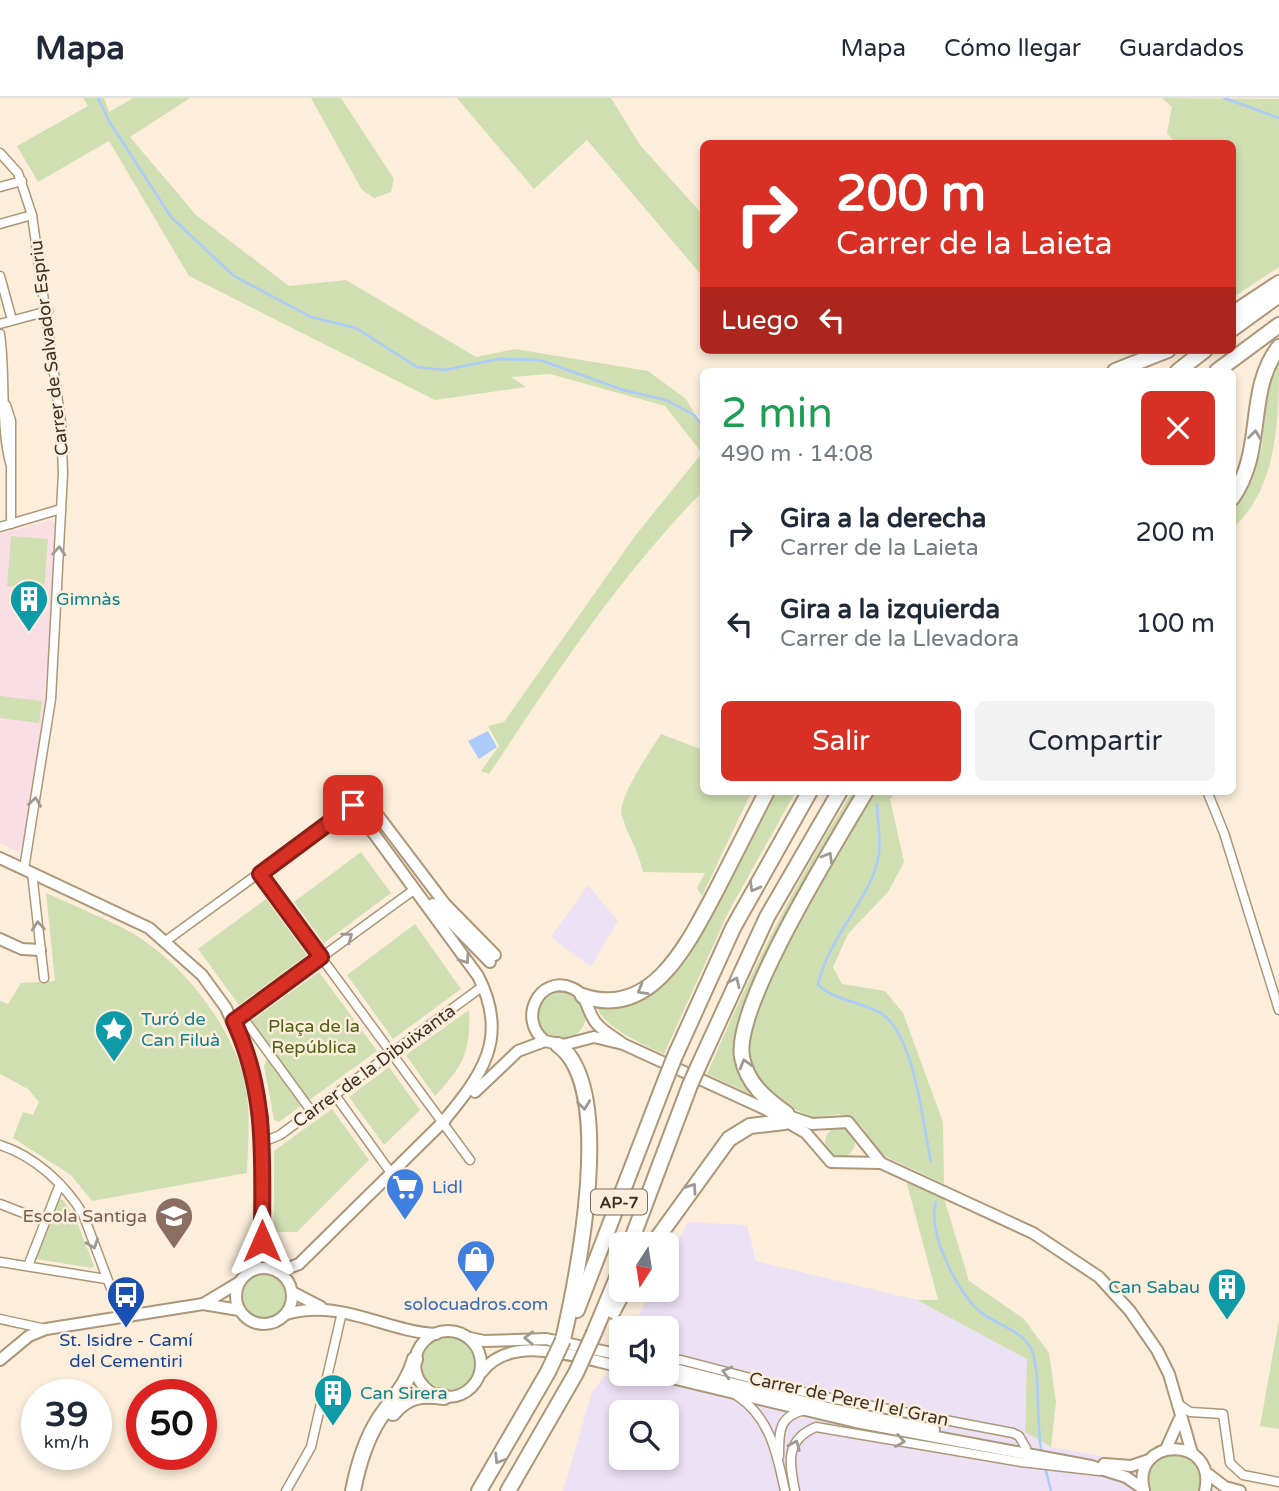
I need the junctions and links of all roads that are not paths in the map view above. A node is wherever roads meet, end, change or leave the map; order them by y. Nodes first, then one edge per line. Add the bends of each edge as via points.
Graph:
1 (0, 153) edge
2 (22, 181) junction
3 (0, 187) edge
4 (32, 215) junction
5 (0, 224) edge
6 (0, 276) edge
7 (1279, 283) edge
8 (1279, 295) edge
9 (48, 311) junction
10 (1236, 311) edge
11 (12, 320) junction
12 (0, 324) edge
13 (1279, 324) edge
14 (1236, 326) edge
15 (0, 334) edge
16 (1279, 340) edge
17 (1273, 349) edge
18 (1158, 354) edge
19 (1200, 354) edge
20 (1123, 368) edge
21 (1182, 368) edge
22 (1221, 368) edge
23 (1236, 490) edge
24 (61, 509) junction
25 (11, 524) junction
26 (0, 527) edge
27 (765, 795) edge
28 (808, 795) edge
29 (837, 795) edge
30 (864, 795) edge
31 (1210, 795) edge
32 (364, 797) joint
33 (356, 809) junction
34 (0, 858) edge
35 (28, 871) junction
36 (260, 874) junction
37 (415, 889) junction
38 (0, 939) edge
39 (167, 940) junction
40 (40, 950) junction
41 (321, 957) junction
42 (44, 978) dead end
43 (483, 986) junction
44 (583, 996) junction
45 (1279, 1010) edge
46 (591, 1014) junction
47 (237, 1018) junction
48 (531, 1020) junction
49 (578, 1040) junction
50 (551, 1043) junction
51 (623, 1044) junction
52 (518, 1051) junction
53 (391, 1053) junction
54 (335, 1095) junction
55 (312, 1112) junction
56 (786, 1118) junction
57 (442, 1123) junction
58 (828, 1124) junction
59 (859, 1133) junction
60 (263, 1142) junction
61 (0, 1145) edge
62 (818, 1148) junction
63 (470, 1160) dead end
64 (846, 1163) junction
65 (881, 1163) junction
66 (391, 1173) junction
67 (60, 1184) junction
68 (0, 1204) edge
69 (44, 1221) junction
70 (635, 1232) edge
71 (662, 1232) edge
72 (262, 1241) junction
73 (0, 1262) edge
74 (299, 1264) junction
75 (28, 1266) junction
76 (253, 1270) junction
77 (275, 1271) junction
78 (106, 1279) junction
79 (238, 1283) junction
80 (291, 1289) junction
81 (609, 1298) edge
82 (618, 1302) edge
83 (204, 1304) junction
84 (324, 1308) junction
85 (239, 1310) junction
86 (342, 1312) junction
87 (286, 1314) junction
88 (121, 1315) junction
89 (0, 1319) edge
90 (396, 1324) junction
91 (46, 1329) junction
92 (596, 1330) junction
93 (566, 1331) junction
94 (436, 1334) junction
95 (467, 1337) junction
96 (609, 1352) edge
97 (416, 1356) junction
98 (0, 1360) edge
99 (609, 1364) edge
100 (679, 1367) edge
101 (480, 1374) junction
102 (679, 1379) edge
103 (730, 1391) junction
104 (444, 1397) junction
105 (1177, 1403) junction
106 (805, 1410) junction
107 (1201, 1413) junction
108 (1181, 1422) junction
109 (1166, 1449) junction
110 (1031, 1451) junction
111 (1192, 1453) junction
112 (1049, 1455) junction
113 (1149, 1460) junction
114 (779, 1466) junction
115 (1108, 1471) junction
116 (1208, 1474) junction
117 (1279, 1482) edge
118 (1143, 1489) edge
119 (286, 1491) edge
120 (353, 1491) edge
121 (360, 1491) edge
122 (479, 1491) edge
123 (508, 1491) edge
124 (785, 1491) edge
125 (795, 1491) edge
126 (1205, 1491) edge
127 (1240, 1491) edge

1 - 2 street, Carrer de Salvador Espriu
2 - 3 street
2 - 4 street, Carrer de Salvador Espriu
4 - 5 street
4 - 9 street, Carrer de Salvador Espriu
6 - 11 street
7 - 10 highway
8 - 14 highway
9 - 11 street
9 - 24 street, Carrer de Salvador Espriu via 61,423
11 - 12 street
13 - 22 highway
15 - 25 street via 4,400 11,421
16 - 17 highway
23 -> 17 highway via 1249,466 1262,382
18 - 20 highway
19 - 21 highway
24 - 25 street
35 -> 24 street, Carrer de Salvador Espriu via 51,699
25 - 26 street
27 -> 44 highway via 689,941 667,972 628,997 601,1001
28 -> 93 highway, AP-7, bridge via 733,928 675,1056
70 -> 29 highway, AP-7, bridge via 698,1066 767,917
56 -> 30 highway via 749,1078 741,1049 744,1027 780,943
31 - 45 street
32 - 33 street
32 - 33 main road via 492,959 429,899 368,818
33 - 36 street
33 - 37 main road
34 - 35 main road
35 - 39 main road via 133,918
40 -> 35 street, Carrer de Salvador Espriu
36 - 39 street
36 - 41 street
41 -> 37 street
37 -> 43 main road
38 - 40 main road via 22,949
39 - 47 main road
40 - 42 street, Carrer de Salvador Espriu
41 - 47 street
41 - 53 street
43 - 53 street, Carrer de la Dibuixanta
43 - 57 main road via 492,1020 487,1060 478,1079
44 - 46 main road
44 - 48 main road via 570,987 551,988 536,999
46 - 49 main road
46 - 51 main road
47 - 55 street
47 - 60 main road via 254,1072
48 - 50 main road via 534,1031
48 - 52 main road
49 - 50 main road
49 - 51 main road via 599,1037
50 - 52 main road
50 -> 93 highway via 571,1056 580,1075 588,1157 583,1244
51 - 56 main road
52 - 57 main road
53 - 54 street, Carrer de la Dibuixanta
53 - 57 street
54 - 55 street, Carrer de la Dibuixanta
54 - 66 street
55 - 60 street, Carrer de la Dibuixanta
56 - 58 main road
56 - 62 main road
71 -> 56 highway via 729,1139 750,1126
57 - 63 street
57 - 66 main road
58 - 59 main road via 848,1122
58 - 62 main road via 819,1134
59 - 64 main road via 858,1154
59 - 65 main road
60 - 72 main road
61 - 67 street via 27,1158
62 - 64 main road via 831,1162
64 - 65 main road
65 - 105 main road via 1033,1233 1099,1278 1157,1350
66 - 74 main road
67 - 69 street
67 -> 78 street via 83,1214
68 - 69 street
69 - 75 street
72 - 76 main road
72 - 77 main road
73 - 75 street
74 - 77 main road
74 - 80 main road
75 - 78 street
76 - 77 main road
76 - 79 main road
77 - 80 main road
78 - 88 street
79 - 83 main road
79 - 85 main road
80 - 84 main road
80 - 87 main road
81 - 92 highway
82 - 92 highway via 610,1318
83 - 85 main road
83 - 88 main road
84 - 86 main road
84 - 87 main road
85 - 87 main road via 250,1321 263,1324
86 - 90 main road
86 - 119 street via 311,1447
88 - 91 main road
89 - 91 street
90 - 94 main road
90 - 97 main road via 412,1340
91 - 98 main road via 29,1336
92 - 123 highway, bridge
93 -> 122 highway, AP-7, bridge via 548,1372
94 - 95 main road via 452,1332
94 - 97 main road
96 -> 95 main road via 547,1339 484,1341
95 - 101 main road via 478,1349
97 - 104 main road via 421,1383
97 - 120 highway via 408,1380 367,1442
99 - 101 main road via 513,1352 495,1357
110 -> 100 main road via 836,1410
101 - 104 main road via 464,1394
102 - 103 main road
103 - 106 main road
103 - 114 street via 755,1409 768,1427
104 - 121 highway via 417,1395 398,1407 374,1447
105 - 107 street
105 - 108 main road
106 - 110 main road via 908,1433
106 - 114 street via 787,1416 782,1423
107 - 108 street
107 - 117 street via 1223,1414 1226,1454 1234,1468 1243,1475
108 - 109 main road
108 - 111 main road
109 - 111 main road
109 - 113 main road
110 - 112 main road
111 - 116 main road
112 - 113 main road via 1124,1467
112 - 115 main road
113 - 118 main road
114 - 124 street
115 - 118 main road
125 -> 115 street via 791,1453 800,1434 816,1427 1021,1462
116 - 126 main road
116 - 127 main road

